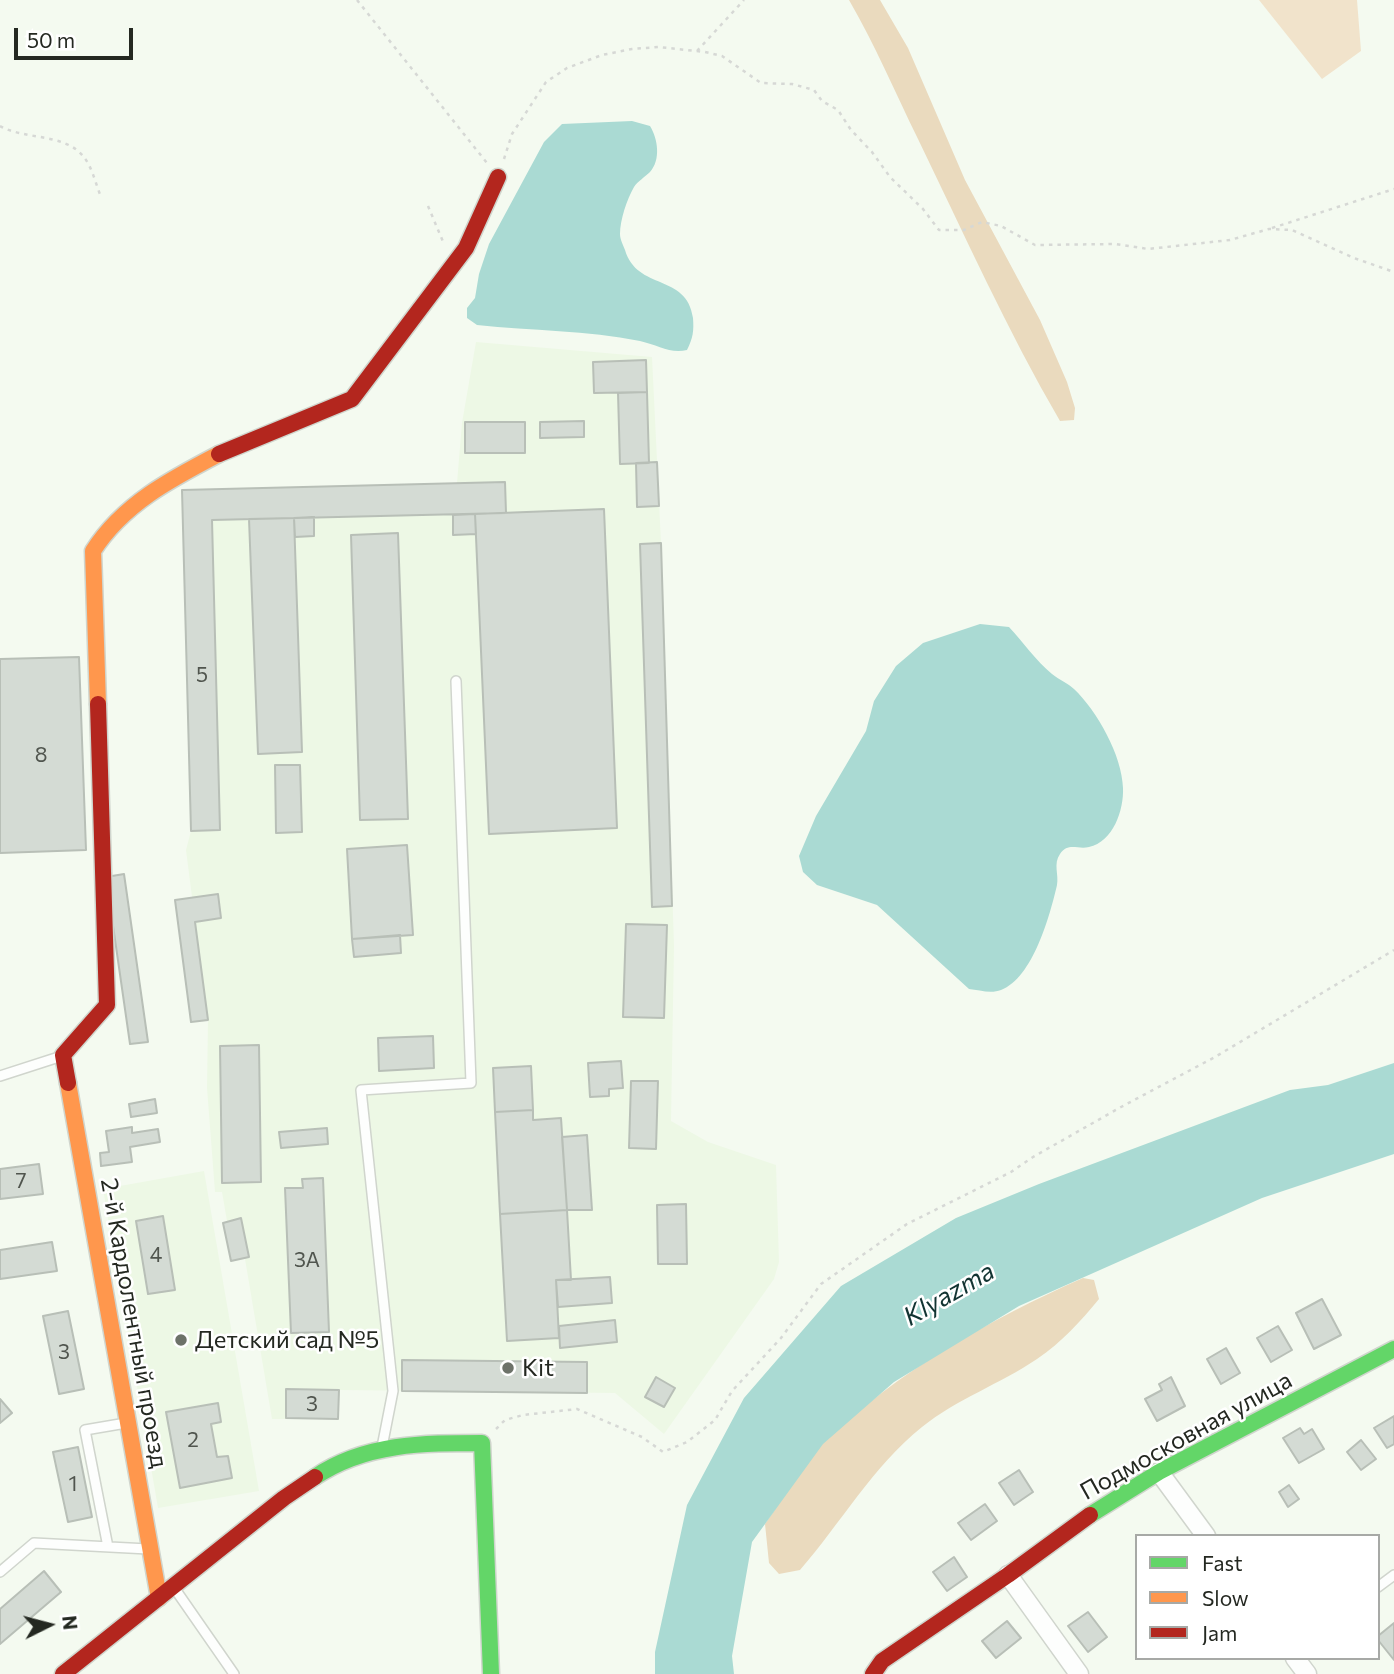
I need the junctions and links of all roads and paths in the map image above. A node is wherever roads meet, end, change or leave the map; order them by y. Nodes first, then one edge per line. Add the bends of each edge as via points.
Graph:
1 (357, 0) edge
2 (744, 0) edge
3 (697, 51) junction
4 (0, 126) edge
5 (498, 177) junction
6 (1394, 189) edge
7 (102, 197) dead end
8 (428, 206) dead end
9 (1269, 229) junction
10 (447, 272) junction
11 (1394, 272) edge
12 (456, 681) dead end
13 (1394, 950) edge
14 (63, 1055) junction
15 (0, 1076) edge
16 (1394, 1349) edge
17 (128, 1423) junction
18 (482, 1443) junction
19 (382, 1448) junction
20 (1159, 1472) junction
21 (1205, 1534) edge
22 (108, 1547) junction
23 (150, 1549) junction
24 (0, 1572) edge
25 (1008, 1575) junction
26 (173, 1586) junction
27 (159, 1598) junction
28 (63, 1674) edge
29 (234, 1674) edge
30 (491, 1674) edge
31 (873, 1674) edge
32 (1079, 1674) edge

1 - 5 path
2 - 3 path
3 - 5 path via 632,49 567,68 546,82 512,134
3 - 9 path via 722,56 761,83 814,90 838,110 939,230 964,230 982,222 1001,226 1035,245 1116,244 1148,249 1230,240
4 - 7 path via 13,134 69,144 84,157
5 - 10 street via 466,248
6 - 9 path
8 - 10 path via 444,241
9 - 11 path via 1292,230
10 - 14 street via 352,398 241,443 172,479 127,510 93,551 107,1005
12 - 19 lane via 471,1083 361,1090 393,1391
13 - 18 path via 1215,1058 1012,1172 907,1224 821,1284 781,1338 732,1391 715,1420 687,1442 663,1452 642,1437 577,1409 505,1420
14 - 15 lane
14 - 17 street, 2-й Кардолентный проезд
16 - 20 street, Подмосковная улица
17 - 22 lane via 86,1430
17 - 23 street, 2-й Кардолентный проезд
18 - 19 street
18 - 30 street
19 - 26 street via 324,1471
20 - 21 street
20 - 25 street, Подмосковная улица via 1083,1519
22 - 23 lane
22 - 24 lane via 34,1543
23 - 27 street, 2-й Кардолентный проезд
25 - 31 street, Подмосковная улица via 882,1661
25 - 32 street
26 - 27 street
26 - 29 lane
27 - 28 street

